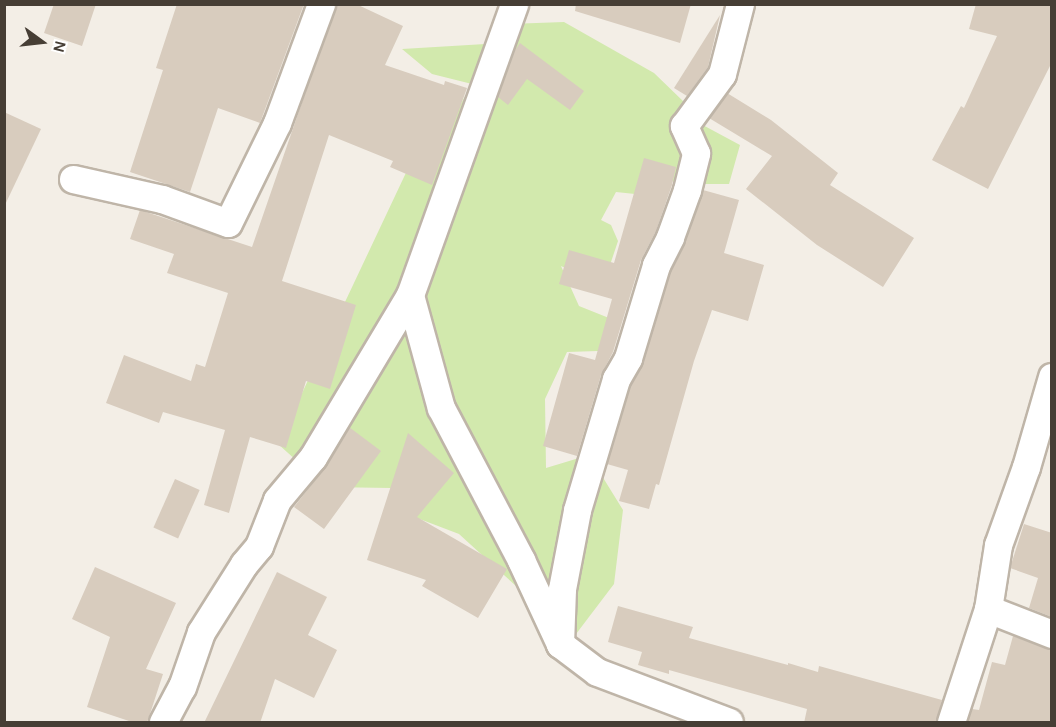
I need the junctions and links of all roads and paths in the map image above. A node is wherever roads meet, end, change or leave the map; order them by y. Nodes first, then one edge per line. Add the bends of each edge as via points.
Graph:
1 (321, 4) edge
2 (514, 4) edge
3 (740, 4) edge
4 (73, 179) dead end
5 (410, 295) junction
6 (1052, 377) edge
7 (988, 609) junction
8 (1052, 634) edge
9 (560, 644) junction
10 (163, 723) edge
11 (729, 723) edge
12 (951, 723) edge

1 - 4 street via 277,123 228,222 162,199
2 - 5 street
3 - 9 street via 722,74 684,126 696,153 687,190 656,265 628,358 616,379 578,510 562,589
5 - 9 street via 441,408
5 - 10 street via 312,458 277,500 259,546 201,632 182,687
6 - 7 street via 998,545
7 - 8 street
7 - 12 street
9 - 11 street via 597,672

